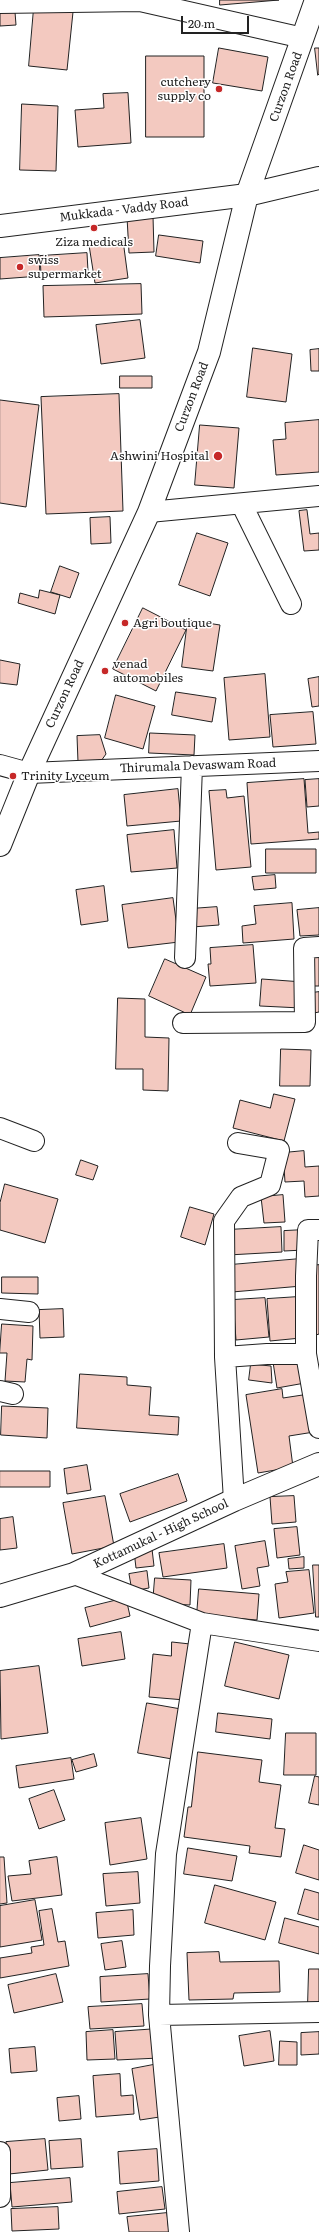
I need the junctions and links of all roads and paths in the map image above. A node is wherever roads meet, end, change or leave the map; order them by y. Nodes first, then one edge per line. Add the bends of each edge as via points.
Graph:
1 (316, 0) edge
2 (0, 3) edge
3 (303, 38) junction
4 (319, 178) edge
5 (247, 195) junction
6 (0, 226) edge
7 (319, 496) edge
8 (242, 505) junction
9 (149, 512) junction
10 (291, 604) dead end
11 (319, 761) edge
12 (0, 765) edge
13 (192, 766) junction
14 (29, 773) junction
15 (0, 845) edge
16 (319, 947) edge
17 (185, 958) dead end
18 (183, 1023) dead end
19 (0, 1128) edge
20 (34, 1141) dead end
21 (238, 1143) dead end
22 (319, 1230) edge
23 (0, 1309) edge
24 (29, 1312) dead end
25 (306, 1354) junction
26 (225, 1357) junction
27 (319, 1428) edge
28 (319, 1464) edge
29 (234, 1500) junction
30 (74, 1574) junction
31 (0, 1596) edge
32 (202, 1623) junction
33 (319, 1640) edge
34 (319, 2012) edge
35 (160, 2015) junction
36 (0, 2152) edge
37 (0, 2197) edge
38 (179, 2232) edge

1 - 3 main road, Curzon Road
2 - 3 street via 140,1
3 - 5 main road, Curzon Road
4 - 5 main road, Mukkada - Vaddy Road
5 - 6 main road, Mukkada - Vaddy Road
5 - 9 main road, Curzon Road via 209,352
7 - 8 street
8 - 9 street
8 - 10 street
9 - 14 main road, Curzon Road
11 - 13 street, Thirumala Devaswam Road
12 - 14 street, Thirumala Devaswam Road
13 - 14 street, Thirumala Devaswam Road
13 - 17 street
14 - 15 main road, Curzon Road
16 - 18 street via 304,948 305,1022
19 - 20 street
21 - 26 street via 279,1150 270,1185 241,1197 224,1221
22 - 25 street via 308,1230
23 - 24 street
25 - 26 street
25 - 27 street
26 - 29 street
28 - 29 main road, Kottamukal - High School
29 - 30 main road, Kottamukal - High School
30 - 31 main road, Kottamukal - High School
30 - 32 street
32 - 33 street
32 - 35 street via 166,1854
34 - 35 street
35 - 38 street
36 - 37 street

